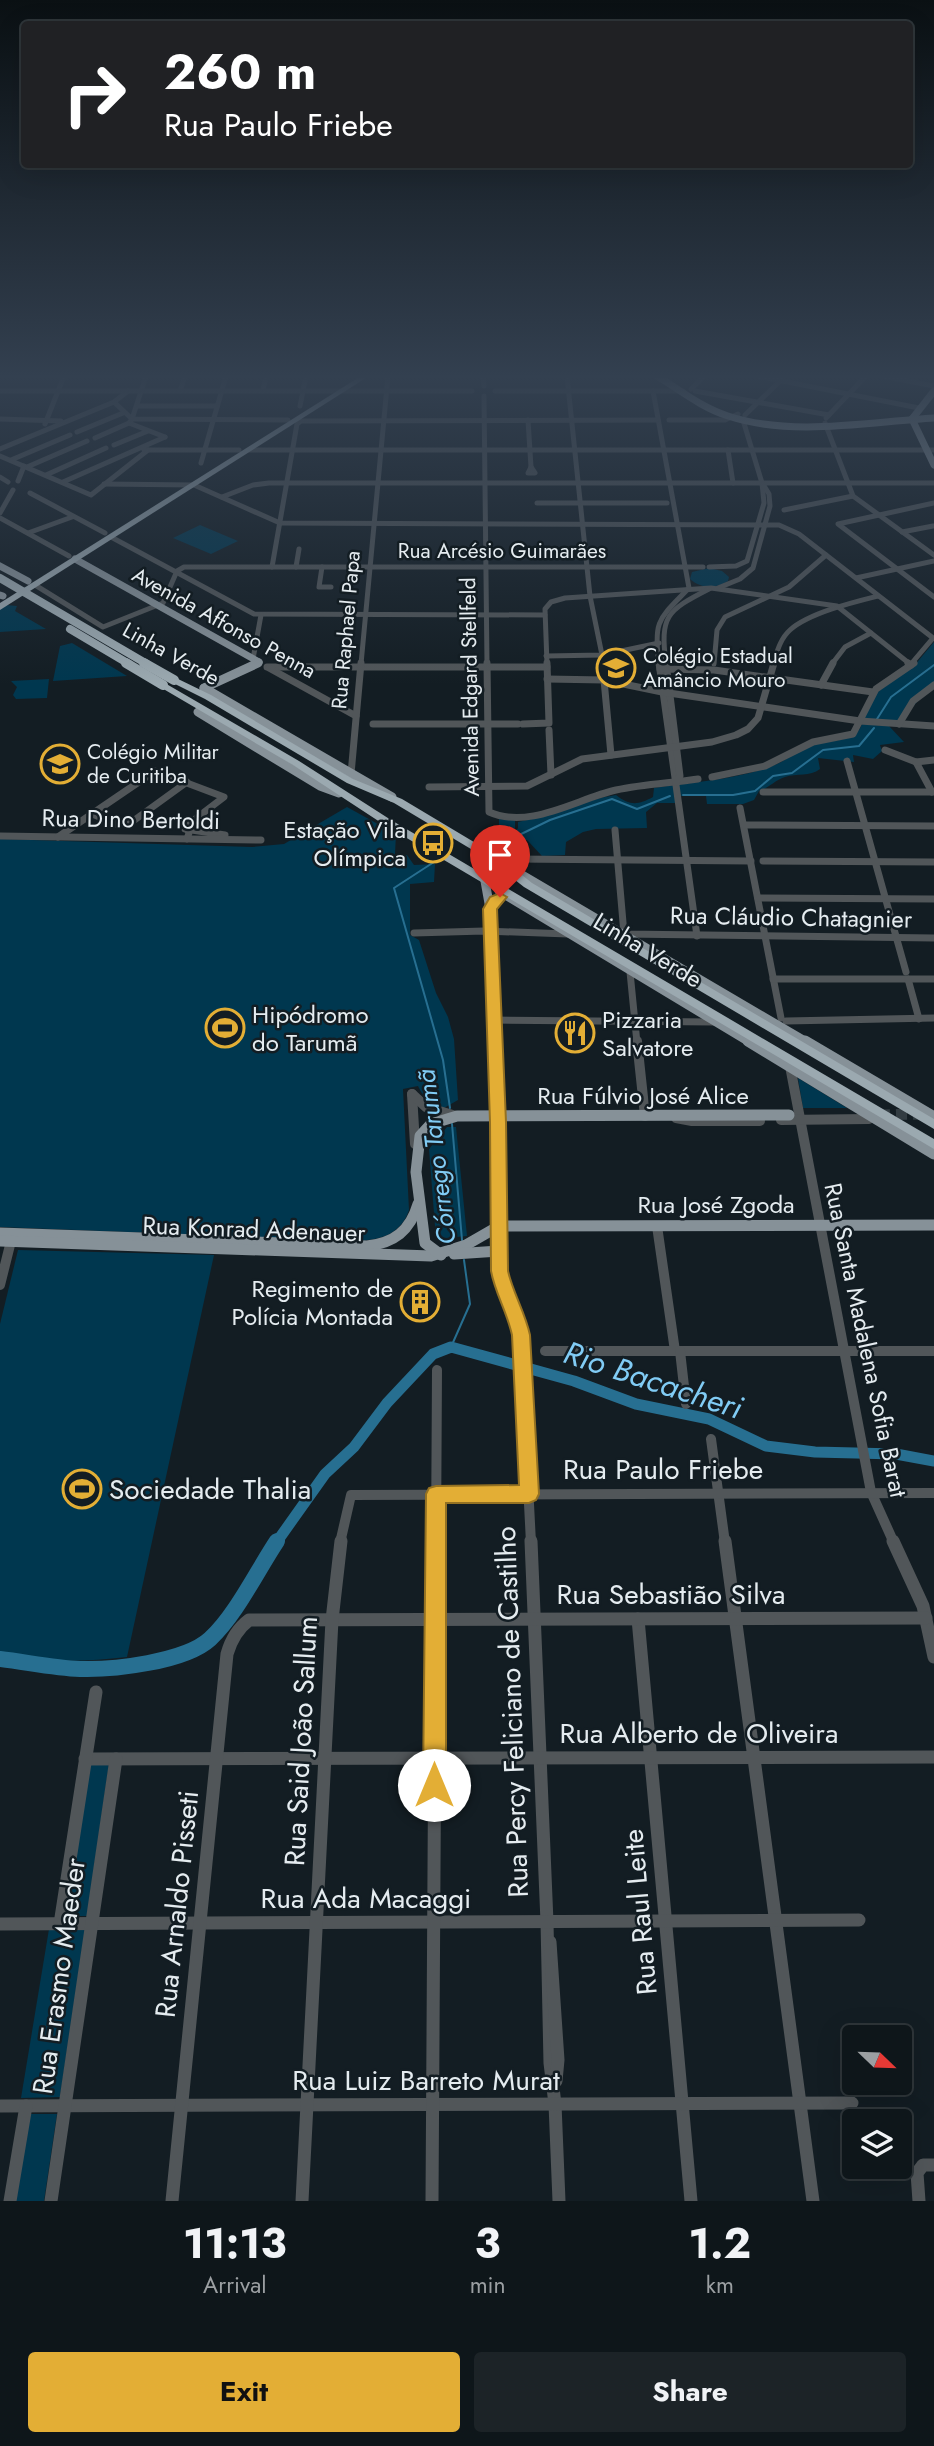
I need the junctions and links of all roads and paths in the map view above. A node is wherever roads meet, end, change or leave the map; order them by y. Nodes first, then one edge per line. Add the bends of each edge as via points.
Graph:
1 (3, 479) edge
2 (55, 479) edge
3 (70, 479) edge
4 (111, 479) edge
5 (193, 479) edge
6 (204, 479) edge
7 (288, 479) edge
8 (378, 479) edge
9 (485, 479) edge
10 (578, 479) edge
11 (669, 479) edge
12 (732, 479) edge
13 (761, 479) edge
14 (846, 479) edge
15 (8, 482) dead end
16 (63, 482) junction
17 (287, 483) junction
18 (378, 483) junction
19 (485, 483) junction
20 (578, 483) junction
21 (670, 483) junction
22 (733, 483) junction
23 (762, 483) junction
24 (848, 483) junction
25 (934, 483) edge
26 (104, 484) junction
27 (184, 484) junction
28 (194, 485) junction
29 (13, 490) dead end
30 (30, 493) dead end
31 (853, 496) junction
32 (222, 497) junction
33 (537, 503) dead end
34 (580, 503) junction
35 (667, 503) dead end
36 (934, 503) edge
37 (784, 510) dead end
38 (878, 514) junction
39 (0, 516) edge
40 (72, 517) junction
41 (280, 523) junction
42 (374, 523) junction
43 (485, 524) junction
44 (583, 524) junction
45 (678, 524) junction
46 (762, 524) junction
47 (933, 526) edge
48 (902, 532) junction
49 (28, 533) junction
50 (108, 535) junction
51 (299, 549) dead end
52 (827, 555) junction
53 (934, 555) edge
54 (72, 558) junction
55 (934, 561) edge
56 (0, 566) edge
57 (272, 567) junction
58 (296, 567) junction
59 (321, 567) junction
60 (370, 567) junction
61 (486, 567) junction
62 (587, 567) junction
63 (706, 567) junction
64 (897, 569) junction
65 (177, 571) junction
66 (0, 578) edge
67 (688, 578) junction
68 (856, 578) junction
69 (31, 583) junction
70 (331, 587) dead end
71 (727, 587) junction
72 (934, 587) edge
73 (711, 588) junction
74 (924, 589) junction
75 (1, 594) edge
76 (590, 596) junction
77 (769, 596) junction
78 (878, 596) junction
79 (934, 597) edge
80 (157, 605) junction
81 (837, 606) junction
82 (0, 607) edge
83 (261, 615) junction
84 (365, 615) junction
85 (486, 615) junction
86 (545, 615) junction
87 (871, 633) junction
88 (933, 638) edge
89 (659, 643) junction
90 (602, 655) junction
91 (546, 656) junction
92 (260, 663) junction
93 (714, 665) dead end
94 (911, 665) junction
95 (360, 667) junction
96 (487, 667) junction
97 (547, 667) junction
98 (662, 669) junction
99 (770, 678) junction
100 (547, 679) junction
101 (604, 680) junction
102 (177, 682) junction
103 (821, 685) junction
104 (934, 685) edge
105 (204, 688) junction
106 (665, 692) junction
107 (873, 692) junction
108 (185, 698) junction
109 (762, 706) junction
110 (198, 712) joint
111 (356, 716) junction
112 (860, 721) junction
113 (373, 724) dead end
114 (488, 724) junction
115 (900, 724) junction
116 (934, 726) edge
117 (549, 727) junction
118 (672, 747) junction
119 (885, 750) dead end
120 (611, 755) junction
121 (934, 760) edge
122 (847, 761) dead end
123 (351, 762) junction
124 (916, 762) junction
125 (337, 766) junction
126 (351, 774) junction
127 (551, 775) junction
128 (712, 777) dead end
129 (698, 779) dead end
130 (187, 782) junction
131 (676, 782) junction
132 (429, 787) dead end
133 (489, 787) junction
134 (763, 792) dead end
135 (856, 792) junction
136 (933, 792) edge
137 (339, 793) junction
138 (398, 801) junction
139 (740, 808) dead end
140 (90, 813) junction
141 (744, 825) junction
142 (865, 826) junction
143 (934, 826) edge
144 (185, 829) junction
145 (615, 830) dead end
146 (0, 836) edge
147 (58, 837) junction
148 (187, 839) junction
149 (229, 839) junction
150 (261, 840) dead end
151 (495, 859) junction
152 (514, 859) dead end
153 (617, 860) junction
154 (687, 861) junction
155 (751, 861) junction
156 (763, 861) dead end
157 (875, 862) junction
158 (934, 862) edge
159 (473, 872) junction
160 (485, 881) junction
161 (758, 898) junction
162 (886, 899) junction
163 (934, 899) edge
164 (515, 902) junction
165 (490, 909) junction
166 (620, 929) junction
167 (414, 933) dead end
168 (490, 933) junction
169 (568, 934) junction
170 (648, 935) junction
171 (697, 936) junction
172 (765, 936) junction
173 (897, 938) junction
174 (934, 938) edge
175 (638, 942) junction
176 (630, 972) junction
177 (907, 976) junction
178 (773, 979) junction
179 (934, 979) edge
180 (919, 1018) junction
181 (934, 1018) edge
182 (492, 1020) junction
183 (635, 1021) junction
184 (714, 1022) junction
185 (784, 1022) junction
186 (738, 1028) junction
187 (764, 1052) junction
188 (790, 1066) junction
189 (856, 1070) junction
190 (879, 1092) junction
191 (450, 1116) junction
192 (498, 1116) junction
193 (645, 1116) junction
194 (796, 1116) junction
195 (934, 1117) edge
196 (869, 1119) tunnel mouth
197 (934, 1125) edge
198 (934, 1145) edge
199 (416, 1150) junction
200 (934, 1154) edge
201 (419, 1197) junction
202 (820, 1225) junction
203 (934, 1225) edge
204 (499, 1226) junction
205 (657, 1226) junction
206 (0, 1233) edge
207 (6, 1241) edge
208 (468, 1249) junction
209 (499, 1251) junction
210 (449, 1253) junction
211 (0, 1285) edge
212 (545, 1351) dead end
213 (677, 1351) junction
214 (844, 1351) junction
215 (934, 1351) edge
216 (437, 1370) dead end
217 (686, 1404) dead end
218 (711, 1439) dead end
219 (871, 1492) junction
220 (718, 1493) junction
221 (934, 1493) edge
222 (436, 1494) junction
223 (529, 1494) junction
224 (351, 1495) joint
225 (735, 1618) junction
226 (926, 1618) junction
227 (332, 1619) junction
228 (435, 1619) junction
229 (534, 1619) junction
230 (639, 1619) junction
231 (249, 1620) joint
232 (934, 1657) edge
233 (96, 1692) dead end
234 (934, 1757) edge
235 (216, 1758) junction
236 (325, 1758) junction
237 (435, 1758) junction
238 (540, 1758) junction
239 (651, 1758) junction
240 (753, 1758) junction
241 (85, 1759) junction
242 (116, 1759) junction
243 (859, 1920) dead end
244 (666, 1921) junction
245 (775, 1921) junction
246 (433, 1922) junction
247 (547, 1922) junction
248 (200, 1923) junction
249 (316, 1923) junction
250 (0, 1924) edge
251 (60, 1924) junction
252 (92, 1924) junction
253 (800, 2103) junction
254 (852, 2103) dead end
255 (432, 2104) junction
256 (555, 2104) junction
257 (682, 2104) junction
258 (181, 2105) junction
259 (307, 2105) junction
260 (0, 2106) edge
261 (26, 2106) junction
262 (65, 2106) junction
263 (934, 2165) edge
264 (10, 2201) edge
265 (51, 2201) edge
266 (172, 2201) edge
267 (302, 2201) edge
268 (432, 2201) edge
269 (559, 2201) edge
270 (691, 2201) edge
271 (813, 2201) edge
272 (919, 2201) edge

1 - 15 street
2 - 16 street
3 - 16 street
4 - 26 street
5 - 27 highway
6 - 28 highway
7 - 17 street
8 - 18 street, Rua Raphael Papa
9 - 19 street, Avenida Edgard Stellfeld
10 - 20 street
11 - 21 street
12 - 22 street
13 - 23 street
14 - 24 street
16 - 26 street via 90,495
17 - 18 street
17 - 32 street via 253,485
17 - 41 street
18 - 19 street
18 - 42 street, Rua Raphael Papa
19 - 20 street
19 - 43 street, Avenida Edgard Stellfeld
20 - 21 street
20 - 34 street
21 - 22 street
21 - 45 street
22 - 23 street
23 - 24 street
23 - 46 street via 770,500
24 - 25 street
24 - 31 street
26 - 27 street
27 - 28 street
27 - 50 highway
28 - 32 street
28 - 50 highway
29 - 39 street
30 - 40 street
31 - 37 street
31 - 38 street
32 - 41 street
33 - 34 street
34 - 35 street
34 - 44 street
36 - 38 street
38 - 48 street
38 - 64 street via 838,524
39 - 49 street, Avenida Affonso Penna
40 - 49 street
40 - 50 street
41 - 42 street
41 - 57 street
42 - 43 street
42 - 60 street, Rua Raphael Papa
43 - 44 street
43 - 61 street, Avenida Edgard Stellfeld
44 - 45 street
44 - 62 street
45 - 46 street
45 - 67 street
46 - 52 street via 796,531
46 - 63 street via 745,563
46 - 71 street via 751,571
47 - 48 street
48 - 53 street
49 - 54 street, Avenida Affonso Penna
50 - 54 highway
50 - 65 street
51 - 58 street
52 - 68 street
52 - 77 street via 793,584
54 - 69 highway
54 - 80 main road, Avenida Affonso Penna
55 - 64 street
56 - 69 main road, Linha Verde
57 - 58 street, Rua Arcésio Guimarães
57 - 65 street, Rua Arcésio Guimarães via 187,567
58 - 59 street, Rua Arcésio Guimarães
59 - 60 street, Rua Arcésio Guimarães
59 - 70 street via 320,587
60 - 61 street, Rua Arcésio Guimarães
60 - 84 street, Rua Raphael Papa
61 - 62 street, Rua Arcésio Guimarães
61 - 85 street, Avenida Edgard Stellfeld
62 - 67 street, Rua Arcésio Guimarães
62 - 76 street
63 - 67 street
63 - 71 street via 727,572 731,579
64 - 68 street
64 - 74 street
65 - 80 street via 163,603
65 - 83 street
66 - 102 highway, Linha Verde, bridge
67 - 73 street
67 - 76 street
67 - 89 street via 660,618 656,628
68 - 78 street
69 - 75 highway
69 - 80 street, Linha Verde via 103,627
69 - 82 highway
71 - 73 street
71 - 77 street
72 - 74 street
73 - 89 street via 671,614
74 - 79 street
75 - 108 highway, Linha Verde, bridge
76 - 86 street via 551,601
76 - 90 street
77 - 81 street
77 - 93 street via 733,612 719,624
78 - 81 street
78 - 88 street
80 - 92 main road, Avenida Affonso Penna
81 - 87 street
81 - 99 street via 787,633
83 - 84 street
83 - 92 street
84 - 85 street
84 - 95 street, Rua Raphael Papa
85 - 86 street
85 - 96 street, Avenida Edgard Stellfeld
86 - 91 street
87 - 94 street
87 - 103 street via 840,649
88 - 94 street
89 - 90 street
89 - 98 street
90 - 91 street
91 - 97 street
92 - 95 street
92 - 105 main road
92 - 111 street, Avenida Affonso Penna
94 - 107 street
95 - 96 street
95 - 111 street, Rua Raphael Papa
96 - 97 street
96 - 114 street, Avenida Edgard Stellfeld
97 - 100 street
98 - 99 street via 710,669
98 - 106 street
99 - 103 street
99 - 109 street
100 - 101 street
100 - 117 street
101 - 106 street
101 - 120 street
102 - 105 highway
102 - 138 highway, Linha Verde via 350,780
103 - 107 street
104 - 115 street via 913,701
105 - 125 main road, Linha Verde
106 - 109 street
106 - 118 street
107 - 112 street
108 - 110 highway
108 - 137 highway, Linha Verde
109 - 112 street
109 - 118 street via 752,725 736,735
110 - 137 main road, Linha Verde
111 - 123 street, Rua Raphael Papa
112 - 115 street
112 - 128 street via 849,736 813,742 765,766
113 - 114 street
114 - 117 street
114 - 133 street, Avenida Edgard Stellfeld
115 - 116 street
117 - 127 street
118 - 120 street
118 - 131 street via 680,776
119 - 124 street
120 - 127 street via 577,760
121 - 124 street
122 - 135 street
123 - 125 street
123 - 126 street, Rua Raphael Papa
124 - 136 street
125 - 126 main road, Linha Verde
126 - 138 main road, Linha Verde
127 - 133 street via 527,786
129 - 131 street
130 - 140 street via 151,771
130 - 140 street via 129,824 116,824
130 - 144 street via 224,797
131 - 133 street, Avenida Edgard Stellfeld via 610,792 535,815 499,816 489,810
131 - 154 street
132 - 133 street
134 - 135 street
135 - 136 street
135 - 142 street
137 - 159 highway, Linha Verde
138 - 151 highway, Linha Verde
139 - 141 street
140 - 147 street
141 - 142 street
141 - 155 street
142 - 143 street
142 - 157 street
144 - 148 street
144 - 149 street
145 - 153 street
146 - 147 street, Rua Dino Bertoldi
147 - 148 street, Rua Dino Bertoldi
148 - 149 street, Rua Dino Bertoldi
149 - 150 street, Rua Dino Bertoldi
151 - 166 main road
151 - 190 highway, Linha Verde via 528,886
152 - 153 street
153 - 154 street
153 - 166 street
154 - 155 street
154 - 171 street
155 - 161 street
156 - 157 street
157 - 158 street
157 - 162 street
159 - 160 main road
159 - 186 highway, Linha Verde
160 - 164 main road
160 - 165 main road
161 - 162 street
161 - 172 street
162 - 163 street
162 - 173 street
164 - 165 main road via 500,897
164 - 169 main road
165 - 168 main road
166 - 170 street, Rua Cláudio Chatagnier
166 - 175 main road
167 - 168 street
168 - 169 street
168 - 182 main road
169 - 176 main road
170 - 171 street, Rua Cláudio Chatagnier
170 - 175 street, Rua Cláudio Chatagnier
171 - 172 street, Rua Cláudio Chatagnier
172 - 173 street, Rua Cláudio Chatagnier
172 - 178 street
173 - 174 street, Rua Cláudio Chatagnier
173 - 177 street
175 - 185 main road via 768,1018
176 - 183 street
176 - 184 main road
177 - 178 street
177 - 179 street
177 - 180 street
178 - 185 street
180 - 181 street
180 - 185 street
182 - 183 street
182 - 192 main road
183 - 184 street
183 - 193 street
184 - 187 main road
185 - 189 main road
186 - 187 highway
186 - 198 highway, Linha Verde
187 - 188 main road
188 - 194 street, Rua Santa Madalena Sofia Barat
188 - 200 main road
189 - 190 highway
189 - 195 main road
190 - 197 highway, Linha Verde
191 - 192 main road, Rua Fúlvio José Alice
191 - 199 main road via 425,1129
191 - 199 street via 426,1107 412,1094
192 - 193 main road, Rua Fúlvio José Alice
192 - 204 main road
193 - 194 main road, Rua Fúlvio José Alice
194 - 196 street
194 - 202 street, Rua Santa Madalena Sofia Barat
199 - 201 main road
201 - 206 main road, Rua Konrad Adenauer via 408,1229 388,1242 367,1246
201 - 210 main road via 425,1243 431,1251
202 - 203 main road, Rua José Zgoda
202 - 205 main road, Rua José Zgoda
202 - 214 street, Rua Santa Madalena Sofia Barat
204 - 205 main road, Rua José Zgoda
204 - 208 main road
204 - 209 main road
205 - 213 street
207 - 210 main road, Rua Konrad Adenauer
207 - 211 street
208 - 209 main road, Rua Konrad Adenauer
208 - 210 main road, Rua Konrad Adenauer
209 - 223 street, Rua Percy Feliciano de Castilho via 500,1278 518,1320 523,1355
212 - 213 street
213 - 214 street
213 - 217 street
214 - 215 street
214 - 219 street, Rua Santa Madalena Sofia Barat
216 - 222 street
218 - 220 street
219 - 220 street, Rua Paulo Friebe
219 - 221 street, Rua Paulo Friebe
219 - 226 street, Rua Santa Madalena Sofia Barat
220 - 223 street, Rua Paulo Friebe
220 - 225 street
222 - 223 street, Rua Paulo Friebe
222 - 224 street, Rua Paulo Friebe
222 - 228 street
223 - 229 street, Rua Percy Feliciano de Castilho
224 - 227 street, Rua Said João Sallum via 339,1548
225 - 226 street, Rua Sebastião Silva
225 - 230 street, Rua Sebastião Silva
225 - 240 street
226 - 232 street, Rua Santa Madalena Sofia Barat
227 - 228 street, Rua Sebastião Silva
227 - 231 street, Rua Sebastião Silva
227 - 236 street, Rua Said João Sallum
228 - 229 street, Rua Sebastião Silva
228 - 237 street
229 - 230 street, Rua Sebastião Silva
229 - 238 street, Rua Percy Feliciano de Castilho
230 - 239 street, Rua Raul Leite
231 - 235 street, Rua Arnaldo Pisseti via 228,1648
233 - 241 street
234 - 240 street, Rua Alberto de Oliveira
235 - 236 street, Rua Alberto de Oliveira
235 - 242 street, Rua Alberto de Oliveira
235 - 248 street, Rua Arnaldo Pisseti
236 - 237 street, Rua Alberto de Oliveira
236 - 249 street, Rua Said João Sallum
237 - 238 street, Rua Alberto de Oliveira
237 - 246 street
238 - 239 street, Rua Alberto de Oliveira
238 - 247 street, Rua Percy Feliciano de Castilho
239 - 240 street, Rua Alberto de Oliveira
239 - 244 street, Rua Raul Leite
240 - 245 street
241 - 242 street, Rua Alberto de Oliveira
241 - 251 street
242 - 252 street, Rua Erasmo Maeder
243 - 245 street, Rua Ada Macaggi
244 - 245 street, Rua Ada Macaggi
244 - 247 street, Rua Ada Macaggi
244 - 257 street, Rua Raul Leite
245 - 253 street
246 - 247 street, Rua Ada Macaggi
246 - 249 street, Rua Ada Macaggi
246 - 255 street
247 - 256 street, Rua Percy Feliciano de Castilho
248 - 249 street, Rua Ada Macaggi
248 - 252 street, Rua Ada Macaggi
248 - 258 street, Rua Arnaldo Pisseti
249 - 259 street, Rua Said João Sallum
250 - 251 street, Rua Ada Macaggi
251 - 252 street, Rua Ada Macaggi
252 - 262 street, Rua Erasmo Maeder
253 - 254 street, Rua Luiz Barreto Murat
253 - 257 street, Rua Luiz Barreto Murat
253 - 271 street
255 - 256 street, Rua Luiz Barreto Murat
255 - 259 street, Rua Luiz Barreto Murat
255 - 268 street
256 - 257 street, Rua Luiz Barreto Murat
256 - 269 street, Rua Percy Feliciano de Castilho
257 - 270 street, Rua Raul Leite
258 - 259 street, Rua Luiz Barreto Murat
258 - 262 street, Rua Luiz Barreto Murat
258 - 266 street, Rua Arnaldo Pisseti
259 - 267 street, Rua Said João Sallum
260 - 261 street, Rua Luiz Barreto Murat
261 - 262 street, Rua Luiz Barreto Murat
261 - 264 street
262 - 265 street, Rua Erasmo Maeder
263 - 272 street via 923,2165 916,2173

